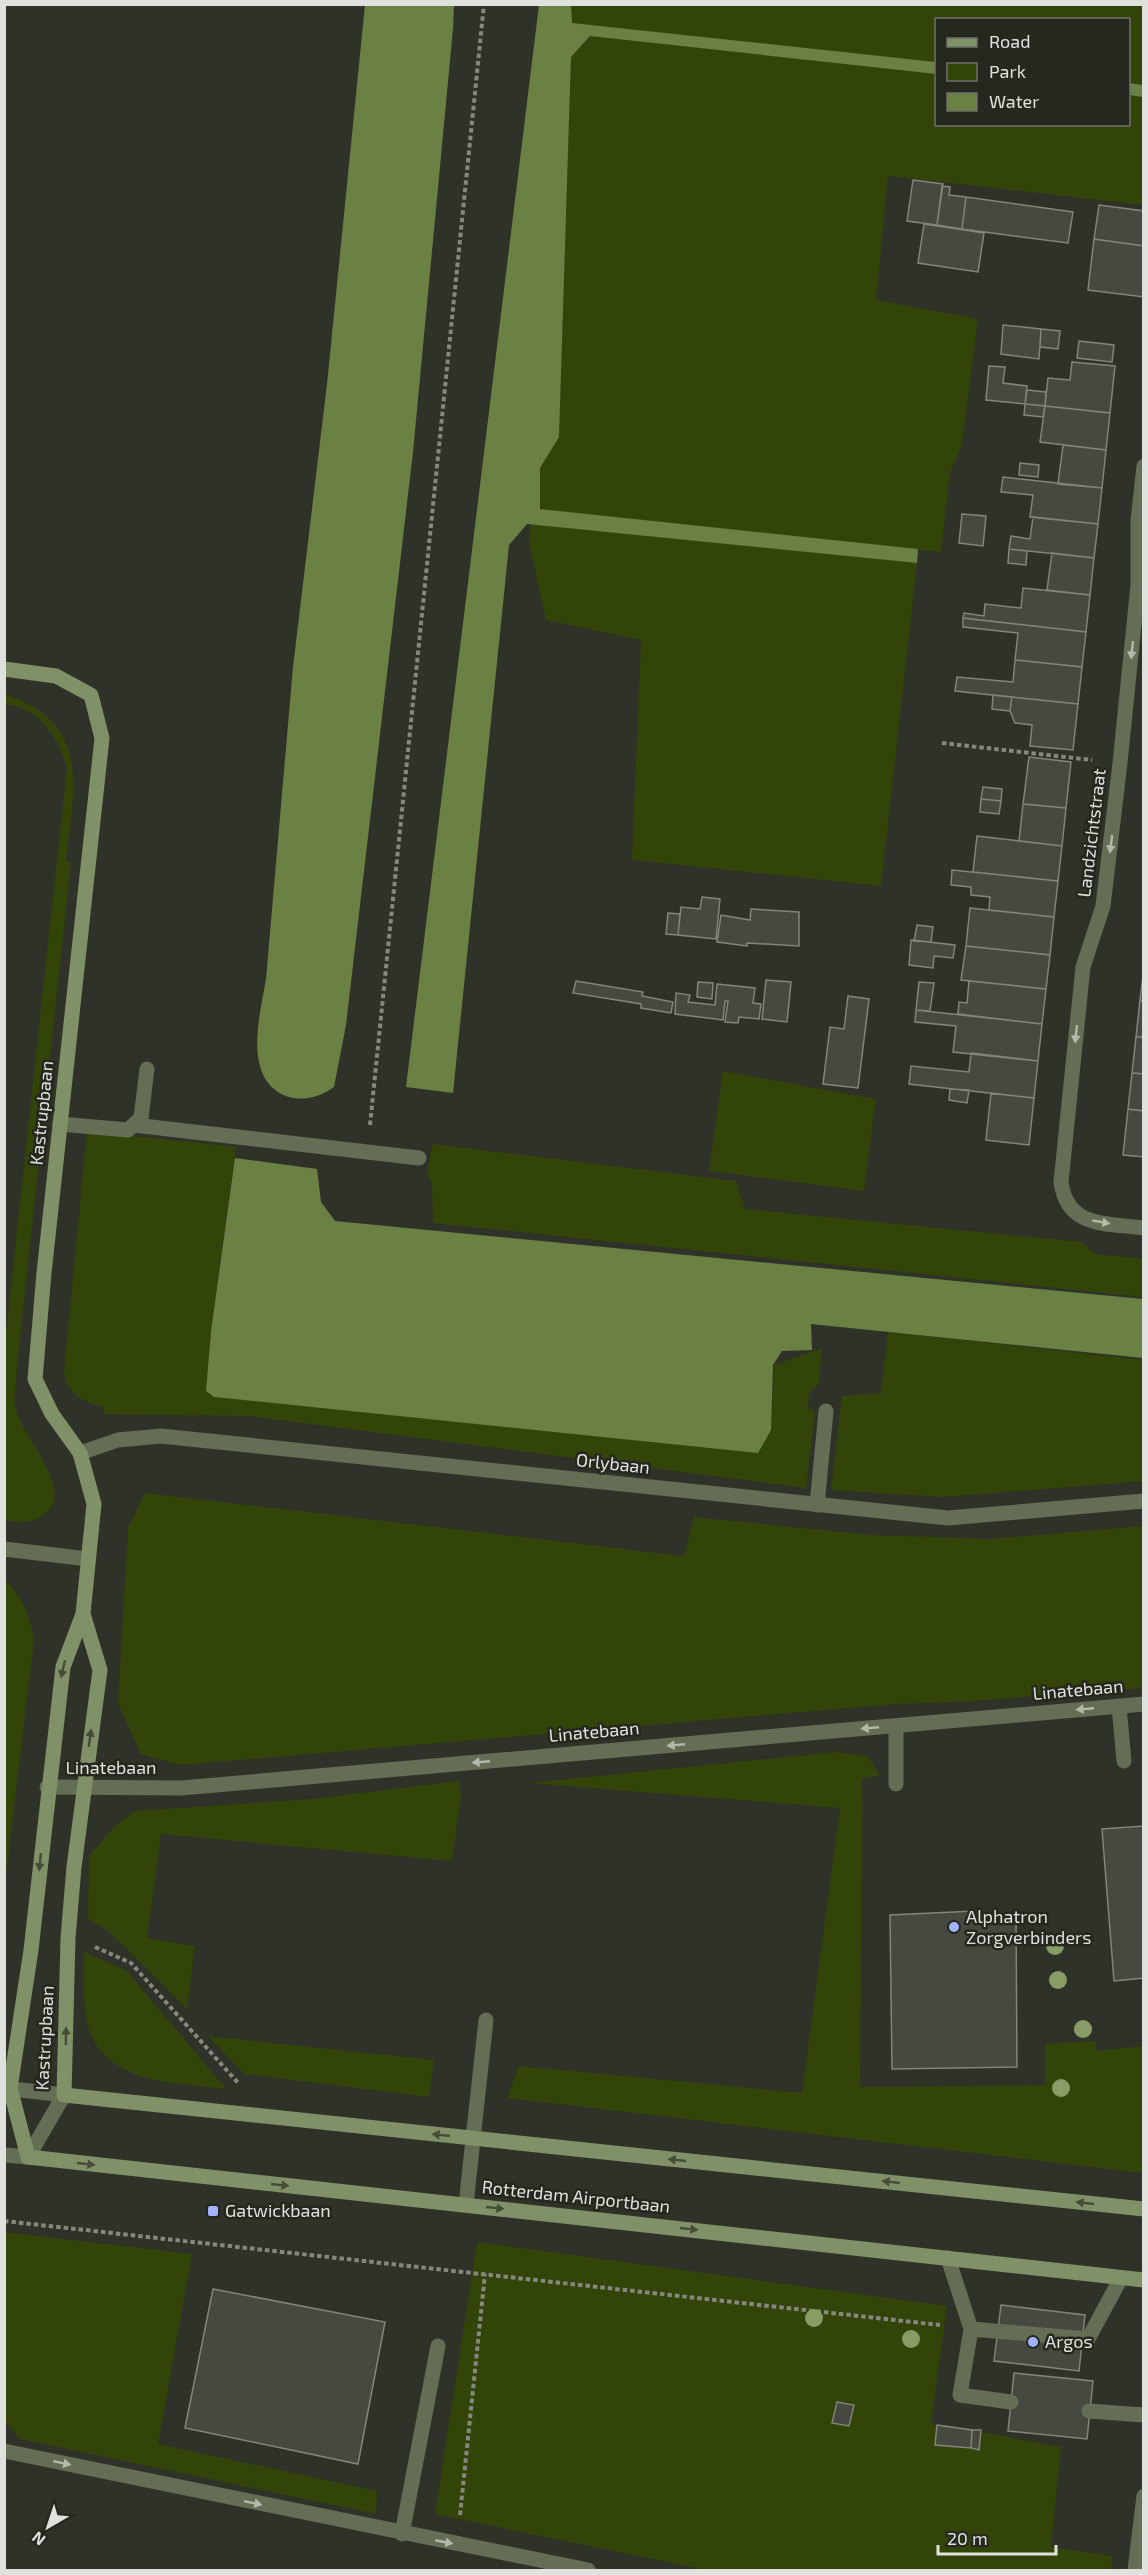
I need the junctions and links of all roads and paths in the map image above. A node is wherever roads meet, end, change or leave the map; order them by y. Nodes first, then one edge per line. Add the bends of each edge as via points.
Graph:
1 (484, 4) edge
2 (1143, 466) edge
3 (4, 669) edge
4 (942, 743) dead end
5 (1120, 763) junction
6 (147, 1069) dead end
7 (60, 1124) junction
8 (134, 1125) junction
9 (368, 1152) junction
10 (419, 1158) dead end
11 (1143, 1228) edge
12 (826, 1411) dead end
13 (80, 1453) junction
14 (1143, 1501) edge
15 (817, 1505) junction
16 (4, 1549) edge
17 (88, 1559) junction
18 (83, 1614) junction
19 (1143, 1704) edge
20 (1119, 1706) junction
21 (896, 1726) junction
22 (1124, 1761) dead end
23 (896, 1784) dead end
24 (47, 1787) junction
25 (84, 1787) junction
26 (68, 1938) junction
27 (486, 2020) dead end
28 (7, 2088) edge
29 (64, 2095) junction
30 (268, 2116) junction
31 (473, 2139) junction
32 (4, 2155) edge
33 (28, 2157) junction
34 (466, 2205) junction
35 (1143, 2209) edge
36 (4, 2221) edge
37 (948, 2258) junction
38 (485, 2274) junction
39 (1121, 2278) junction
40 (1143, 2280) edge
41 (971, 2329) junction
42 (438, 2346) dead end
43 (1011, 2402) dead end
44 (1089, 2411) dead end
45 (1143, 2415) edge
46 (4, 2451) edge
47 (1143, 2496) edge
48 (402, 2534) junction
49 (457, 2544) junction
50 (588, 2571) edge
51 (1135, 2571) edge

1 - 9 path
2 -> 5 street, Landzichtstraat via 1138,585
3 - 7 main road, Kastrupbaan via 56,675 91,695 102,738
4 - 5 path
5 -> 11 street, Landzichtstraat via 1103,906 1083,967 1061,1168 1065,1202 1080,1217
6 - 8 street via 141,1119
7 - 8 street via 128,1130
7 - 13 main road, Kastrupbaan via 35,1379 52,1414
8 - 9 street
9 - 10 street
12 - 15 street
13 - 15 street, Orlybaan via 117,1440 161,1436
13 - 17 main road, Kastrupbaan via 94,1504
14 - 15 street, Orlybaan via 948,1518
16 - 17 street
17 - 18 main road, Kastrupbaan
18 -> 24 main road, Kastrupbaan via 63,1667
25 -> 18 main road, Kastrupbaan via 100,1670
19 - 20 street, Linatebaan
20 -> 21 street, Linatebaan
20 - 22 street
21 - 23 street
21 -> 25 street, Linatebaan via 181,1788
24 - 25 street, Linatebaan
24 -> 28 main road, Kastrupbaan via 31,1950
25 - 26 main road, Kastrupbaan
29 -> 26 main road, Kastrupbaan
26 - 30 path via 131,1963
27 - 31 street
28 - 29 street
28 - 33 main road, Kastrupbaan
29 - 30 main road
29 - 33 street, Kastrupbaan
31 -> 30 main road
31 - 34 street
35 -> 31 main road
32 - 33 street, Rotterdam Airportbaan
33 -> 34 main road, Rotterdam Airportbaan
34 -> 37 main road, Rotterdam Airportbaan
36 - 38 path
37 - 39 main road, Rotterdam Airportbaan
37 - 41 street
38 - 41 path
38 - 49 path
39 - 40 main road, Rotterdam Airportbaan
39 - 41 street via 1088,2339
41 - 43 street via 960,2395
42 - 48 street
44 - 45 street
46 -> 48 street
47 - 51 street
48 -> 49 street
49 - 50 street

